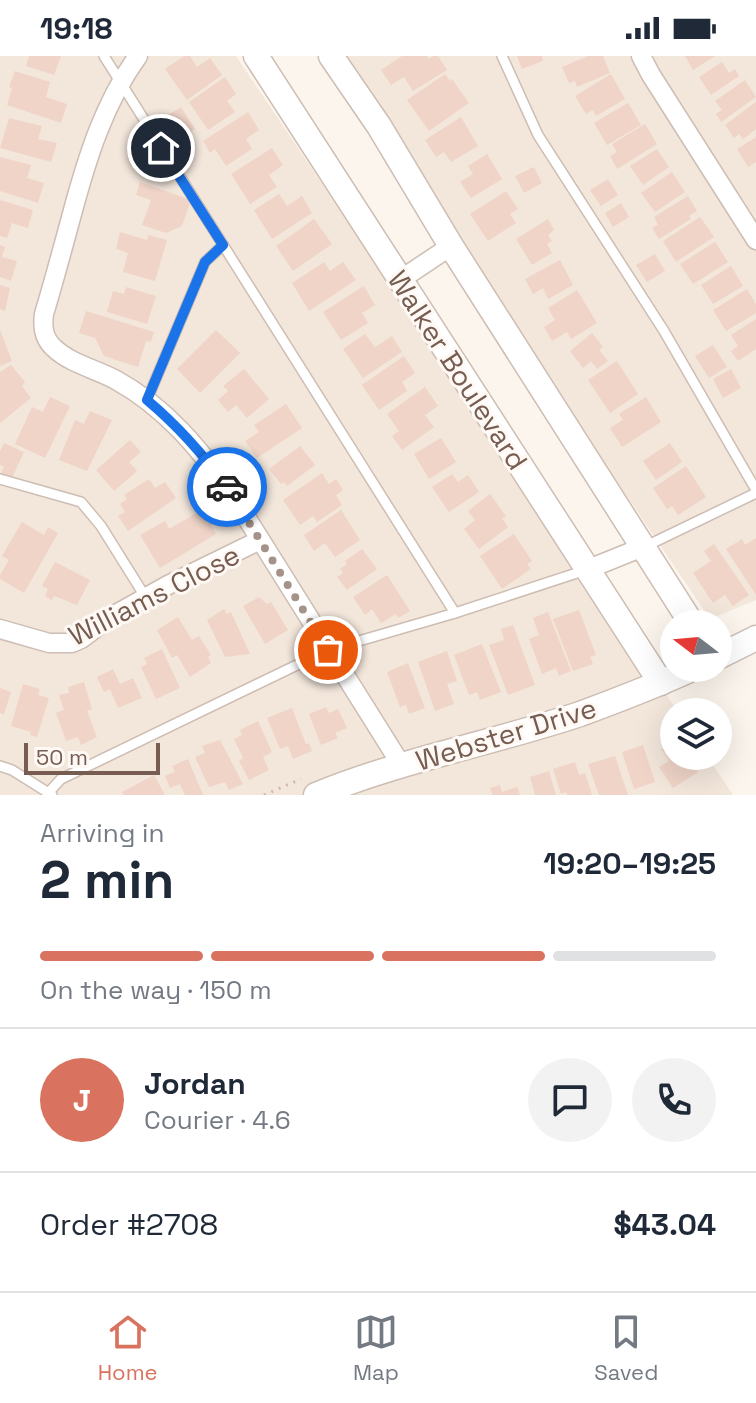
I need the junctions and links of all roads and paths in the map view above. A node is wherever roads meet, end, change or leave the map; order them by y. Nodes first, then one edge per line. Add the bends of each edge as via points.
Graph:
1 (104, 56) edge
2 (138, 56) edge
3 (256, 56) edge
4 (331, 56) edge
5 (502, 56) edge
6 (641, 56) edge
7 (120, 84) junction
8 (756, 240) edge
9 (223, 245) junction
10 (451, 246) junction
11 (400, 280) junction
12 (147, 400) junction
13 (0, 479) edge
14 (756, 492) edge
15 (260, 540) junction
16 (643, 547) junction
17 (586, 570) junction
18 (146, 598) junction
19 (683, 610) edge
20 (455, 613) junction
21 (0, 629) edge
22 (756, 638) edge
23 (328, 650) junction
24 (732, 650) edge
25 (661, 683) joint
26 (0, 766) edge
27 (402, 766) junction
28 (50, 794) edge
29 (316, 795) edge

1 - 7 lane
2 - 7 street
3 - 11 street, Walker Boulevard
4 - 10 street
5 - 14 lane via 538,135 657,320
6 - 8 street
7 - 9 lane
7 - 12 street via 86,163 43,330 57,351
9 - 12 lane via 205,262
9 - 20 lane
10 - 11 street
10 - 16 street
11 - 17 street, Walker Boulevard
12 - 15 street via 206,458
13 - 18 lane via 81,502
14 - 16 lane
15 - 18 street, Williams Close
15 - 23 street
16 - 17 street
16 - 19 street
17 - 20 lane
17 - 25 street, Walker Boulevard
18 - 21 street, Williams Close via 72,643 49,643
20 - 23 lane
22 - 24 street
23 - 27 street
23 - 28 lane via 61,779
25 - 27 street, Webster Drive via 579,714
26 - 28 lane
27 - 29 street, Webster Drive

